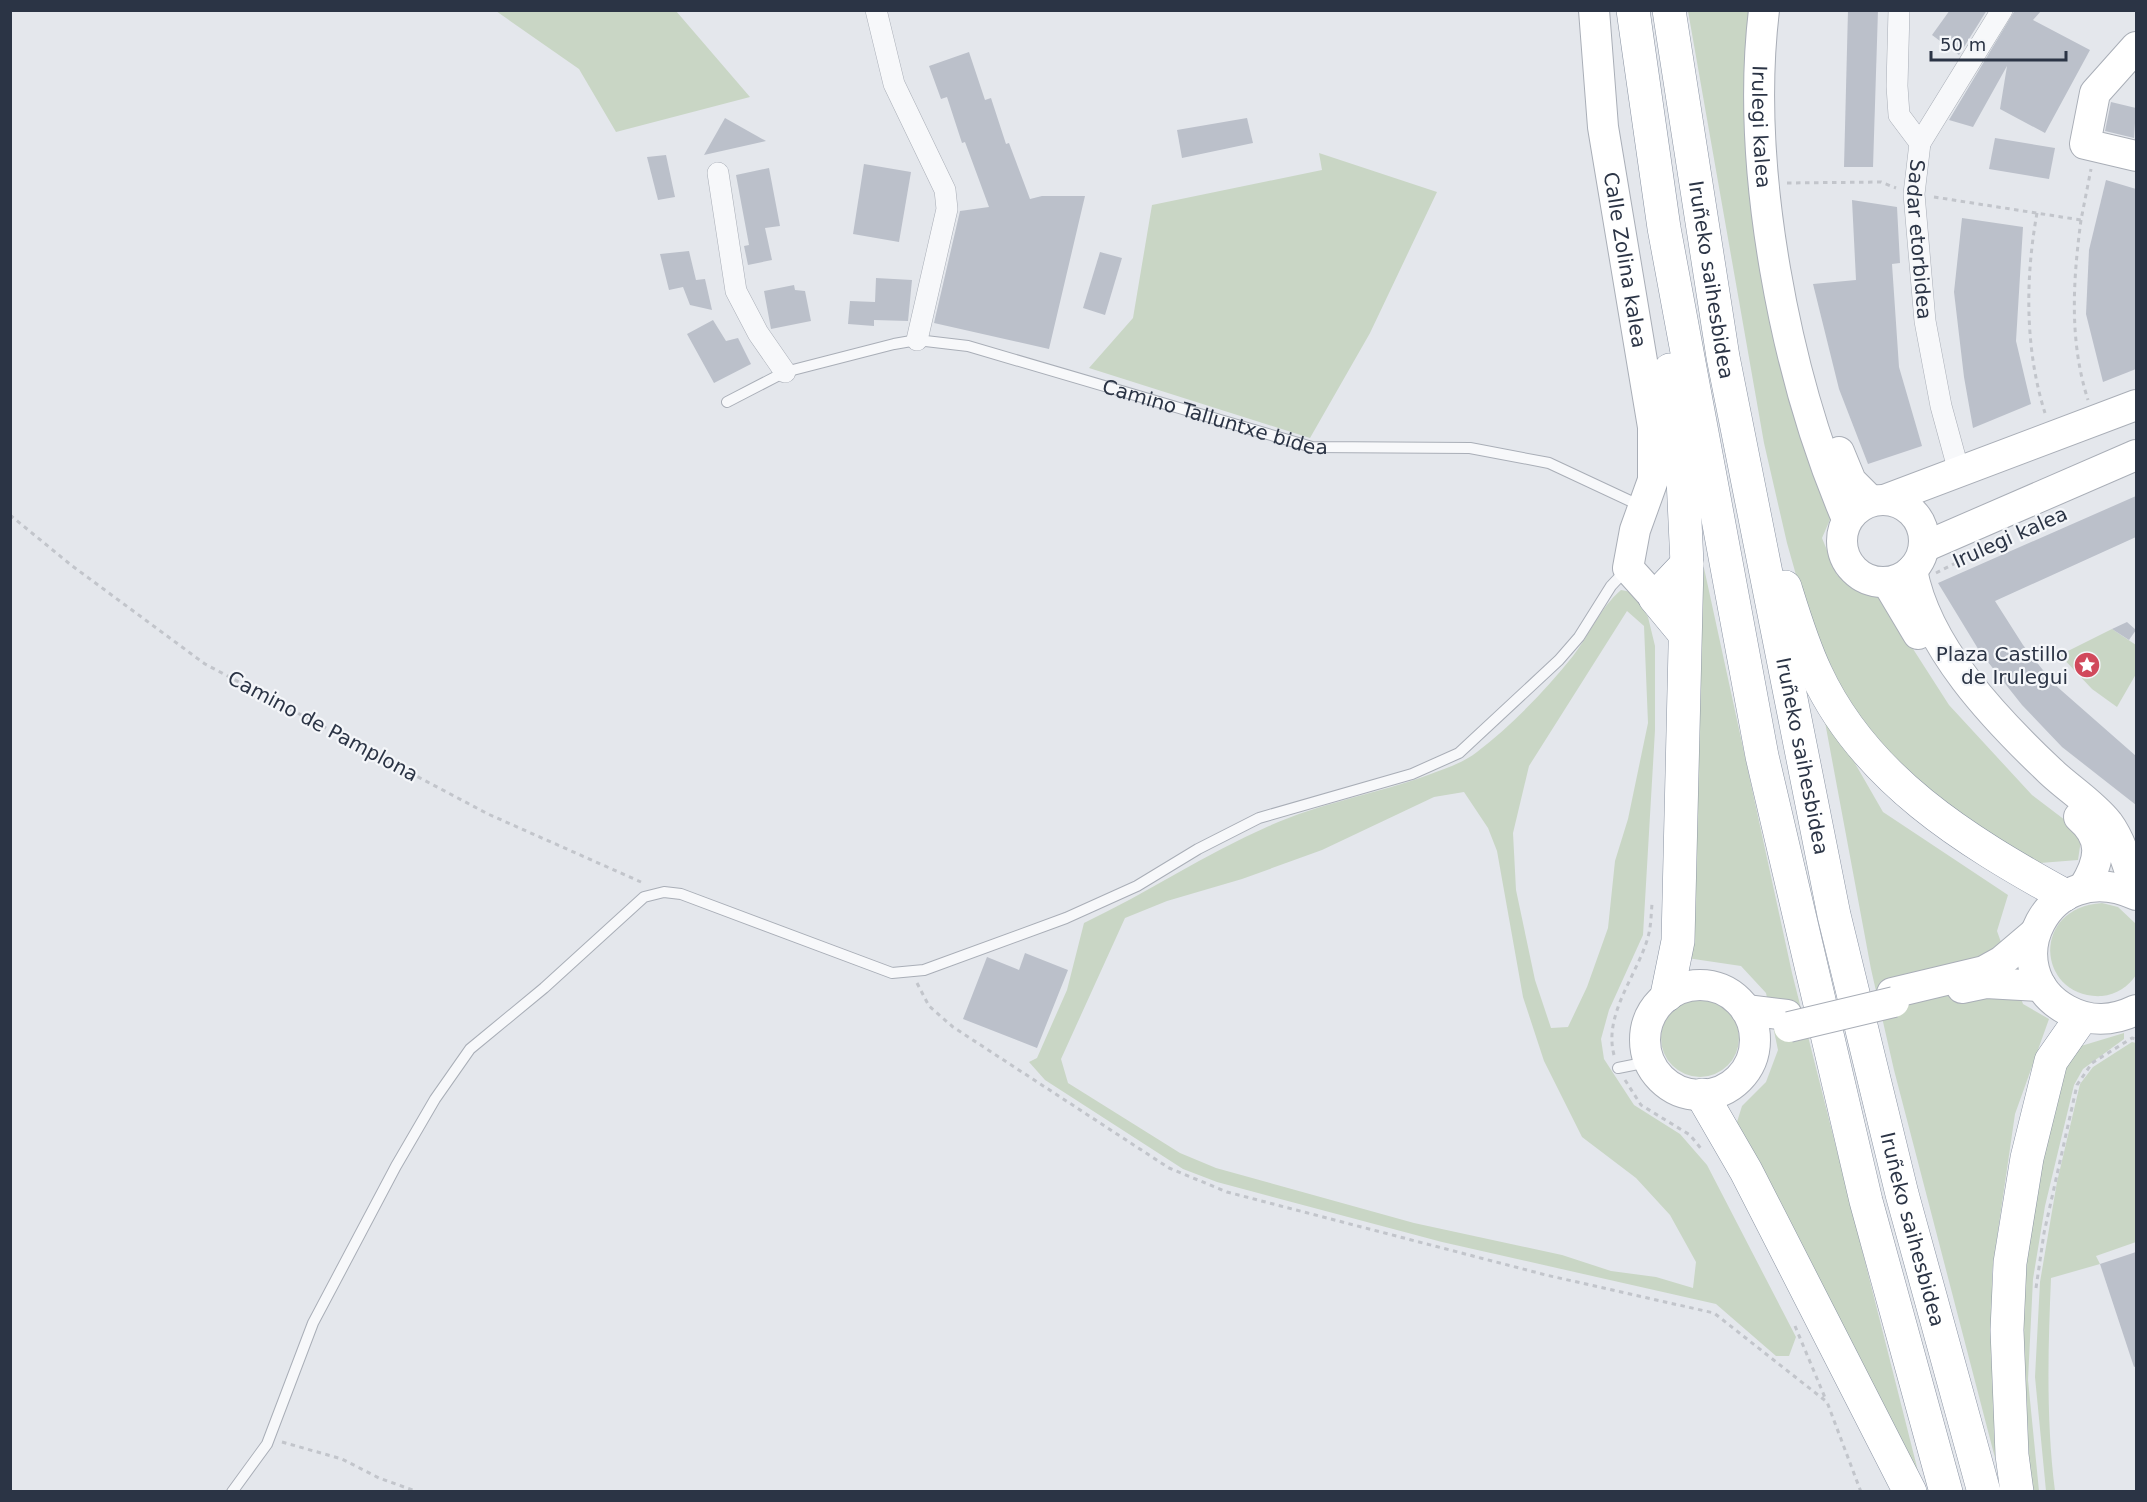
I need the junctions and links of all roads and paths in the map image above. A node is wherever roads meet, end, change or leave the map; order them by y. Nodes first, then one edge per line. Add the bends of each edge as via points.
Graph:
1 (876, 10) edge
2 (1594, 10) edge
3 (1633, 10) edge
4 (1669, 10) edge
5 (1764, 10) edge
6 (1779, 10) edge
7 (1899, 10) edge
8 (2002, 10) edge
9 (2136, 47) edge
10 (1647, 116) junction
11 (1688, 142) junction
12 (1920, 143) junction
13 (2096, 147) junction
14 (2136, 156) edge
15 (718, 173) dead end
16 (1782, 183) junction
17 (1914, 194) junction
18 (2037, 213) junction
19 (2081, 220) junction
20 (917, 340) junction
21 (785, 372) junction
22 (727, 402) dead end
23 (2136, 405) edge
24 (2094, 420) junction
25 (2053, 436) junction
26 (2136, 455) edge
27 (1959, 472) junction
28 (1879, 500) junction
29 (1644, 507) junction
30 (10, 515) edge
31 (1847, 519) junction
32 (1990, 546) dead end
33 (1687, 564) junction
34 (1628, 568) junction
35 (1914, 569) junction
36 (1655, 598) junction
37 (1684, 633) junction
38 (2074, 891) junction
39 (2136, 891) edge
40 (664, 892) junction
41 (1653, 894) dead end
42 (2136, 895) edge
43 (2035, 933) junction
44 (910, 971) junction
45 (2041, 986) junction
46 (1667, 995) junction
47 (1893, 997) junction
48 (1746, 1010) junction
49 (2081, 1018) junction
50 (1788, 1021) junction
51 (2133, 1023) edge
52 (1754, 1050) junction
53 (1648, 1062) junction
54 (1617, 1068) junction
55 (1702, 1095) junction
56 (1710, 1159) dead end
57 (2036, 1297) dead end
58 (1791, 1319) dead end
59 (1827, 1402) junction
60 (267, 1444) junction
61 (232, 1491) edge
62 (418, 1491) edge
63 (1861, 1491) edge
64 (1910, 1491) edge
65 (1946, 1491) edge
66 (1984, 1491) edge
67 (2017, 1491) edge

1 - 20 street via 894,84 945,190 947,209
2 - 29 street, Calle Zolina kalea via 1603,127 1653,427 1653,480
3 - 10 highway, Iruñeko saihesbidea
4 - 11 highway, Iruñeko saihesbidea
5 - 31 street, Irulegi kalea via 1763,168 1772,247 1805,399
6 - 16 street, Irulegi kalea via 1777,113
7 - 12 street, Sadar etorbidea via 1899,115
8 - 12 street
9 - 13 street via 2095,93 2085,144
10 - 33 highway via 1639,159 1683,478
10 - 65 highway, Iruñeko saihesbidea via 1666,239 1762,756 1866,1201
11 - 38 highway via 1719,266 1776,556 1817,675 1843,720 1920,804 1986,852
11 - 66 highway, Iruñeko saihesbidea via 1725,369 1834,915 1902,1194
12 - 17 street, Sadar etorbidea
13 - 14 street
13 - 19 path
15 - 21 street via 736,291
16 - 17 path via 1881,182
16 - 28 street, Irulegi kalea via 1798,303 1820,393 1851,481
17 - 18 path
17 - 27 street, Sadar etorbidea via 1924,321
18 - 19 path
18 - 25 path via 2029,254 2034,377
19 - 24 path via 2073,309
20 - 21 lane, Camino Talluntxe bidea
20 - 29 lane, Camino Talluntxe bidea via 968,346 1312,447 1470,448 1549,463
21 - 22 lane, Camino Talluntxe bidea
23 - 24 street
24 - 25 street
25 - 27 street
26 - 35 street, Irulegi kalea
27 - 28 street
28 - 31 street via 1854,511
28 - 35 street via 1900,503 1920,521 1924,533
29 - 34 street, Calle Zolina kalea
30 - 40 path, Camino de Pamplona via 205,664 488,814
31 - 35 street via 1841,544 1851,568 1874,581
32 - 35 path, Irulegi kalea via 1940,569
33 - 36 highway
33 - 37 highway
34 - 36 street
34 - 44 lane via 1560,660 1459,753 1412,774 1259,818 1137,886 1066,918 924,970
35 - 38 street via 1946,679 2015,761 2095,835 2099,849 2096,868
35 - 39 street via 1916,591 1925,615 1944,648 2020,742 2109,825 2125,856
36 - 37 highway
37 - 46 highway via 1678,941
38 - 42 street via 2111,886
38 - 43 street via 2046,912
40 - 44 lane via 681,894 860,963 892,973
40 - 60 lane via 644,897 624,913 544,988 470,1049 396,1166 313,1323
41 - 54 path via 1649,936 1613,1021 1611,1046
43 - 45 street via 2033,962
43 - 47 street via 2002,962 1984,971
44 - 59 path via 929,1005 953,1027 1169,1168 1227,1192 1349,1225 1714,1313
45 - 47 street via 1986,983
45 - 49 street via 2054,1003
46 - 48 street via 1696,985 1719,988 1735,997
46 - 53 street via 1649,1017 1644,1041
47 - 50 street
48 - 50 street
48 - 52 street via 1754,1028
49 - 51 street
49 - 67 highway via 2051,1061 2027,1158 2010,1263 2007,1330
50 - 52 street
51 - 57 path via 2132,1038 2092,1063 2078,1085 2044,1233
52 - 55 street via 1740,1078 1722,1091
53 - 54 lane
53 - 55 street via 1662,1081 1683,1093
54 - 56 path via 1641,1105 1690,1135
55 - 64 highway via 1752,1182
58 - 59 path
59 - 63 path
60 - 61 lane
60 - 62 path via 280,1442 342,1459 379,1478

